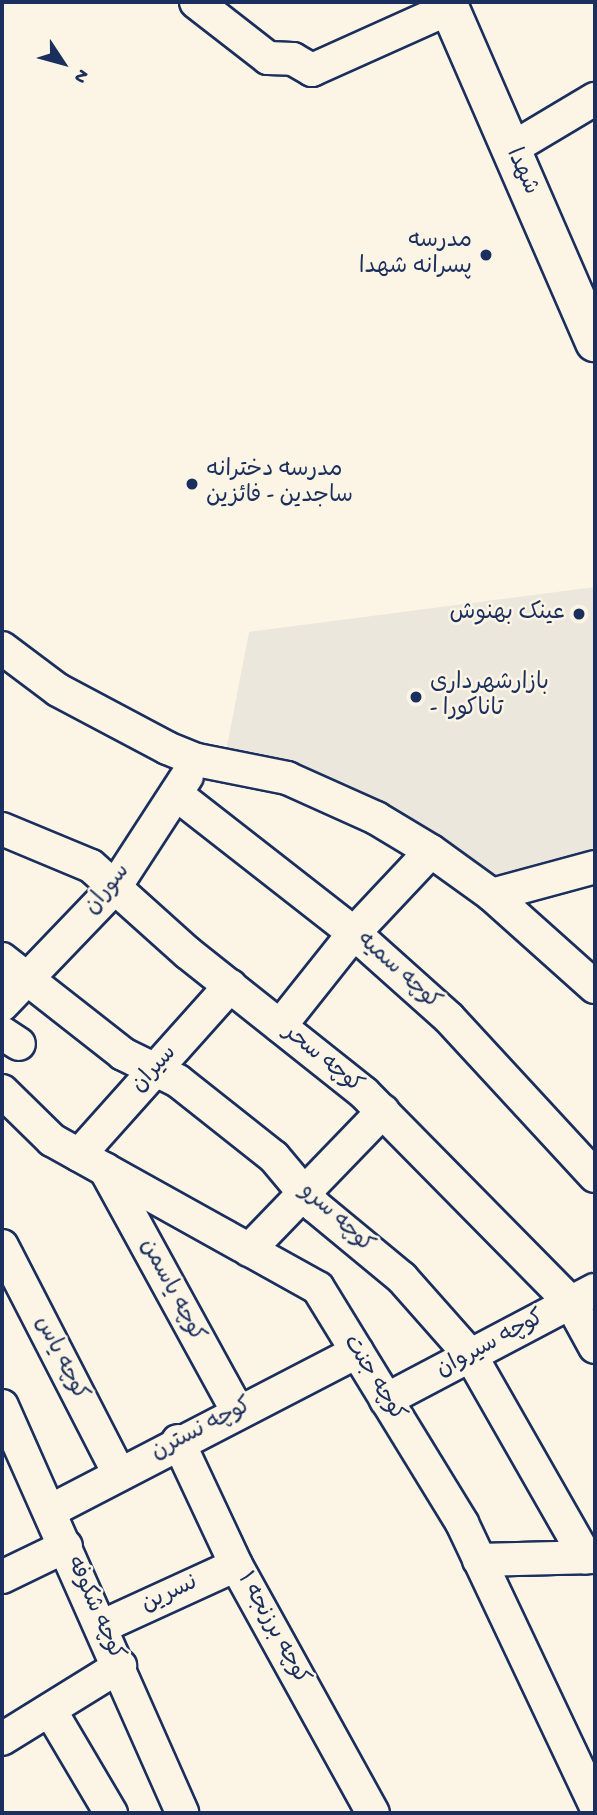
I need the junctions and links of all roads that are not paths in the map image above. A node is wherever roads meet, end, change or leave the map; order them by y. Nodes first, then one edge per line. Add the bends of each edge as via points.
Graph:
1 (196, 2) edge
2 (448, 5) edge
3 (595, 99) edge
4 (511, 149) junction
5 (592, 323) edge
6 (2, 649) edge
7 (197, 760) junction
8 (176, 794) junction
9 (2, 829) edge
10 (431, 851) junction
11 (595, 867) edge
12 (115, 887) junction
13 (492, 895) junction
14 (355, 933) junction
15 (2, 960) edge
16 (28, 978) junction
17 (230, 986) junction
18 (595, 987) edge
19 (2, 1006) edge
20 (280, 1026) junction
21 (155, 1070) junction
22 (2, 1091) edge
23 (383, 1111) junction
24 (13, 1117) edge
25 (92, 1162) junction
26 (595, 1176) edge
27 (304, 1192) junction
28 (2, 1246) edge
29 (249, 1250) junction
30 (583, 1296) edge
31 (595, 1347) edge
32 (357, 1352) junction
33 (471, 1356) junction
34 (386, 1400) junction
35 (2, 1406) edge
36 (238, 1412) junction
37 (178, 1441) junction
38 (13, 1459) edge
39 (118, 1472) junction
40 (50, 1511) junction
41 (66, 1546) junction
42 (591, 1558) edge
43 (480, 1560) junction
44 (236, 1564) junction
45 (2, 1577) edge
46 (103, 1626) junction
47 (120, 1666) junction
48 (50, 1710) junction
49 (2, 1739) edge
50 (595, 1804) edge
51 (111, 1813) edge
52 (182, 1813) edge
53 (373, 1813) edge

1 - 2 street via 268,58 293,59 312,70
2 - 4 main road, شهدا
3 - 4 street
4 - 5 main road, شهدا
6 - 7 street via 58,690
7 - 8 street, سوران
7 - 10 street via 287,778 376,818
8 - 12 street, سوران
8 - 14 street, کوچه سمیه
9 - 12 street, کوچه سحر via 91,866
10 - 13 street
10 - 14 street
11 - 13 street
12 - 16 street, سوران
12 - 17 street, کوچه سحر
13 - 18 street
14 - 20 street
14 - 26 street, کوچه سمیه via 449,1018
15 - 16 street, کوچه سرو
16 - 19 street, سوران
16 - 21 street, کوچه سرو via 124,1054
17 - 20 street, کوچه سحر
17 - 21 street, سیران
20 - 23 street, کوچه سحر
21 - 25 street, سیران
21 - 27 street, کوچه سرو via 178,1081 274,1157
22 - 24 street, کوچه جنت
23 - 27 street
23 - 30 street, کوچه سحر
24 - 25 street, کوچه جنت
25 - 29 street, کوچه جنت
25 - 36 street, کوچه یاسمن
27 - 29 street
27 - 33 street, کوچه سرو via 402,1278
28 - 39 street, کوچه یاس
29 - 32 street, کوچه جنت via 318,1288
30 - 31 street, کوچه سحر
30 - 33 street, کوچه سیروان
32 - 34 street, کوچه جنت
32 - 36 street, کوچه نسترن
33 - 34 street, کوچه سیروان
33 - 42 street, کوچه سرو
34 - 43 street, کوچه جنت
35 - 38 street, کوچه شکوفه
36 - 37 street, کوچه نسترن
37 - 39 street, کوچه نسترن
37 - 44 street, کوچه برزنجه ۱
38 - 40 street, کوچه شکوفه
39 - 40 street, کوچه نسترن
40 - 41 street, کوچه شکوفه
41 - 45 street
41 - 46 street, کوچه شکوفه
42 - 43 street
43 - 50 street, کوچه جنت
44 - 46 street, نسرین
44 - 53 street, کوچه برزنجه ۱
46 - 47 street, کوچه شکوفه
47 - 48 street
47 - 52 street, کوچه شکوفه
48 - 49 street
48 - 51 street

